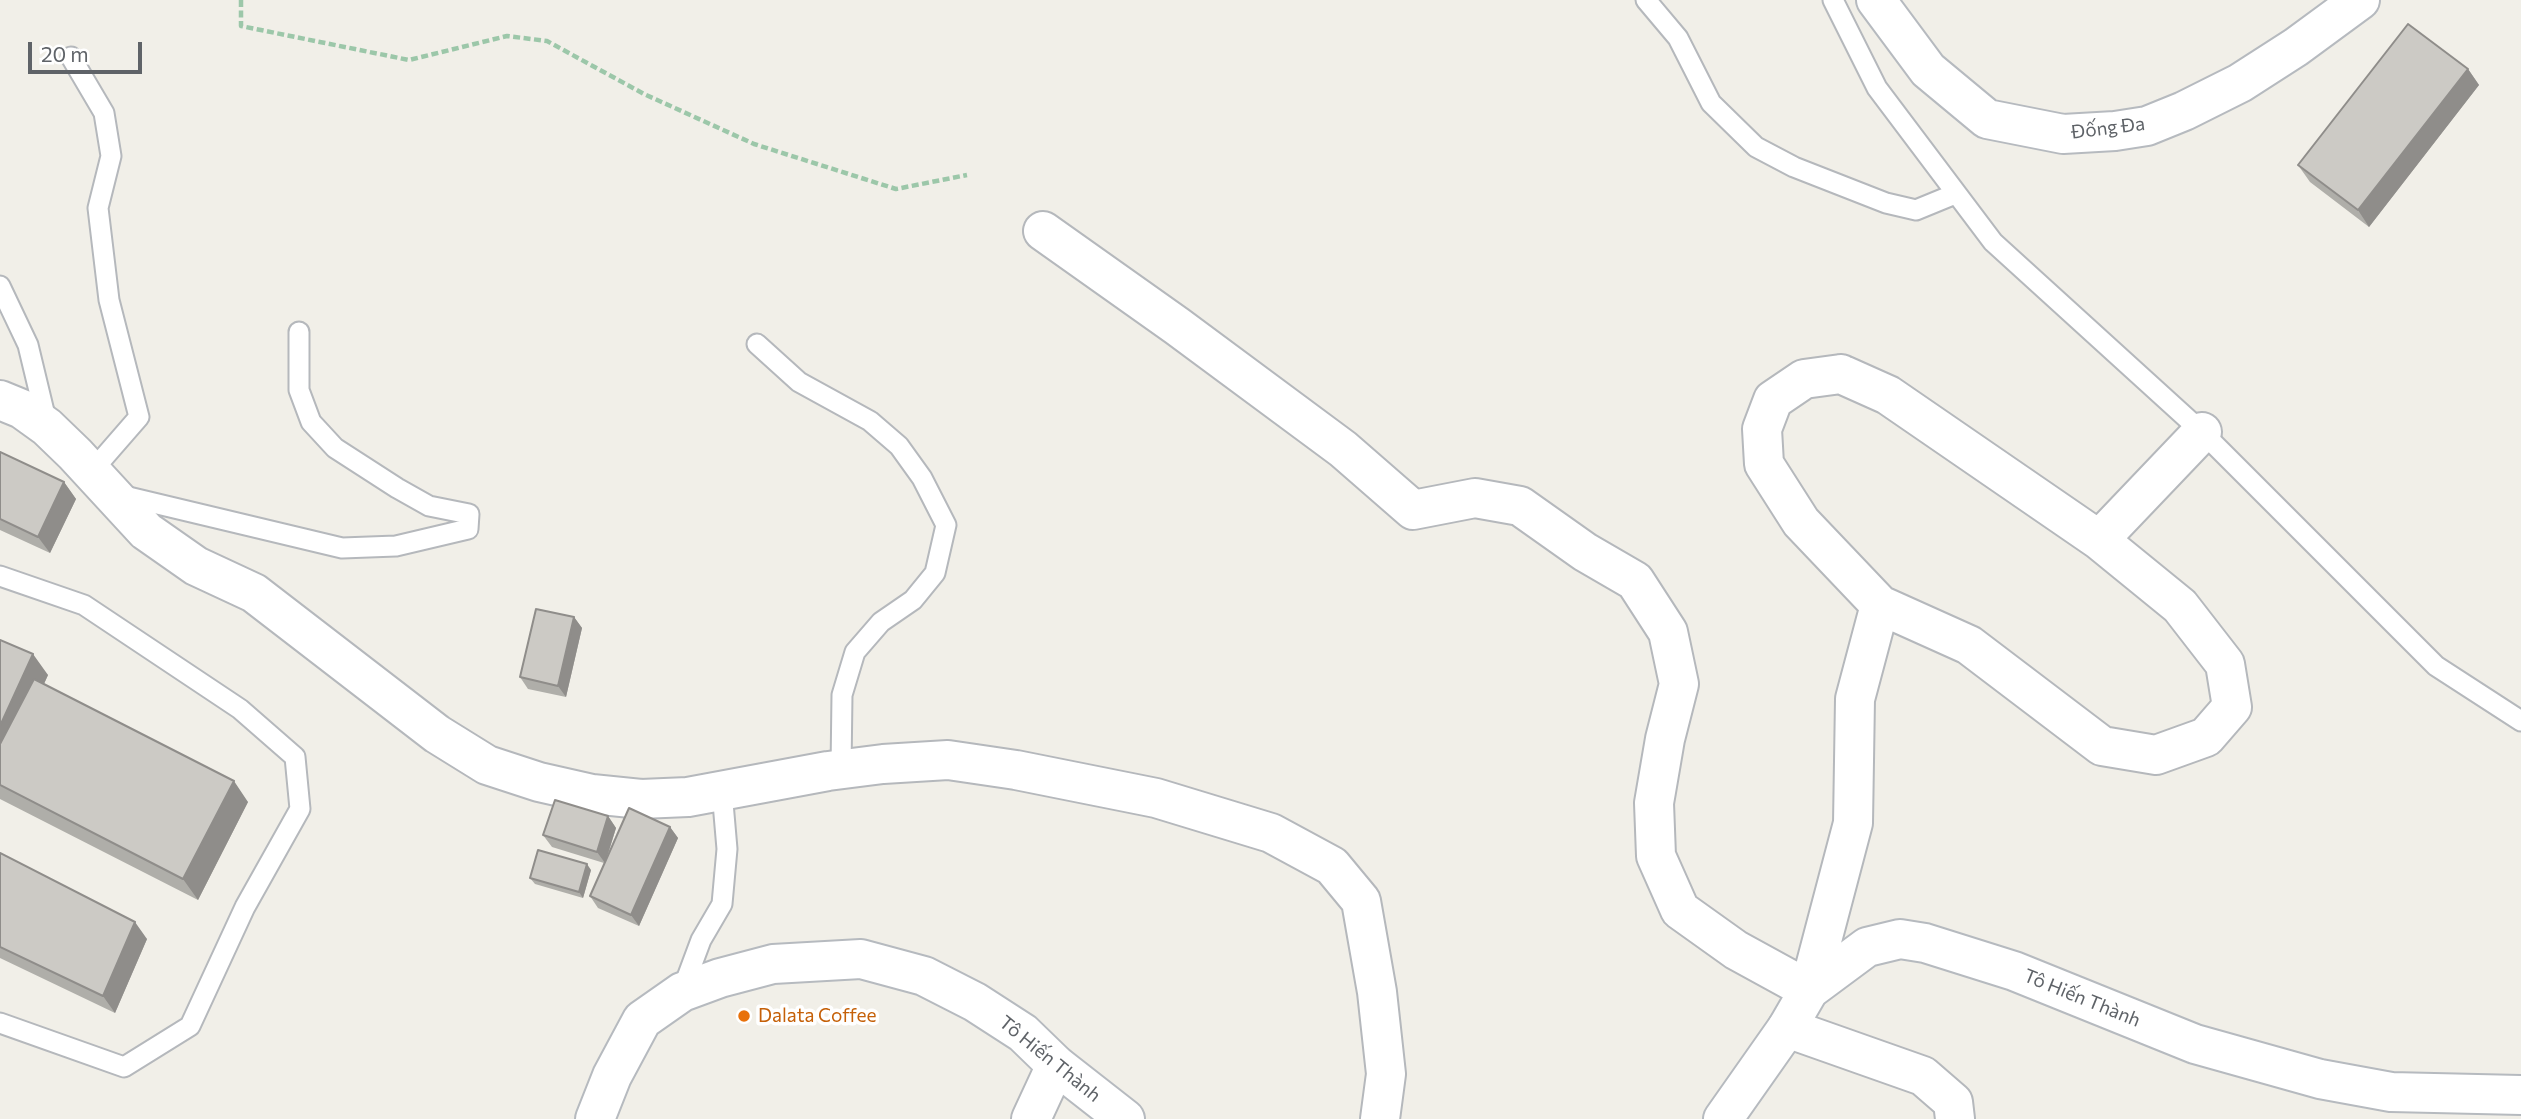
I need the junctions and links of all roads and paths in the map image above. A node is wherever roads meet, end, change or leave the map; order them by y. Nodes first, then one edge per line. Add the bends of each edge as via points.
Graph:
1 (241, 0) edge
2 (1646, 0) edge
3 (1833, 0) edge
4 (1876, 0) edge
5 (2360, 0) edge
6 (72, 57) dead end
7 (967, 175) dead end
8 (1955, 194) junction
9 (1043, 232) dead end
10 (0, 286) edge
11 (299, 332) dead end
12 (757, 344) dead end
13 (0, 400) edge
14 (47, 427) junction
15 (2202, 432) junction
16 (102, 482) junction
17 (2099, 540) junction
18 (0, 576) edge
19 (1880, 604) junction
20 (2521, 721) edge
21 (841, 769) junction
22 (722, 791) junction
23 (1809, 990) junction
24 (682, 992) junction
25 (0, 1023) edge
26 (1787, 1028) junction
27 (1056, 1065) junction
28 (2521, 1095) edge
29 (595, 1119) edge
30 (1031, 1119) edge
31 (1125, 1119) edge
32 (1380, 1119) edge
33 (1723, 1119) edge
34 (1955, 1119) edge

1 - 7 path via 241,26 409,60 507,36 547,41 644,94 754,144 896,189
2 - 8 lane via 1678,37 1711,103 1756,147 1794,167 1896,206 1916,210
3 - 8 lane via 1877,88
4 - 5 street, Đống Đa via 1928,69 1987,119 2063,134 2147,126 2184,111 2240,83
6 - 16 lane via 104,113 111,156 98,208 108,300 139,417
8 - 15 lane via 1993,242
9 - 23 street via 1343,449 1413,510 1475,498 1520,506 1634,581 1668,632 1679,684 1654,803 1656,856 1680,910 1736,950
10 - 14 lane via 28,345
11 - 16 lane via 299,390 310,422 335,448 397,488 429,506 469,514 468,530 396,546 342,548
12 - 21 lane via 799,382 870,421 900,446 946,525 935,573 913,600 881,622 855,652 842,695
13 - 14 street
14 - 16 street
15 - 17 street
15 - 20 lane via 2436,666
16 - 22 street via 146,531 196,566 254,593 437,734 487,765 592,794 641,799
17 - 19 street via 1888,395 1841,374 1804,379 1773,400 1762,429 1764,464 1801,522
17 - 19 street via 2180,606 2225,664 2232,707 2206,737 2156,755 2102,746 1969,645
18 - 25 lane via 85,605 240,709 295,757 300,808 245,907 190,1026 124,1067
19 - 23 street via 1855,699 1853,823
21 - 22 street
21 - 32 street via 948,760 1016,770 1156,798 1271,833 1332,866 1361,901 1386,1074
22 - 24 lane via 727,849 722,904 701,940
23 - 26 street, Tô Hiến Thành
23 - 28 street, Tô Hiến Thành via 1867,947 1900,939 2014,971 2195,1044 2320,1079 2391,1092
24 - 27 street, Tô Hiến Thành via 773,964 861,959 924,976 975,1002 1023,1033
24 - 29 street, Tô Hiến Thành via 642,1020
26 - 33 street, Tô Hiến Thành
26 - 34 street via 1923,1076 1953,1102
27 - 30 street
27 - 31 street, Tô Hiến Thành

